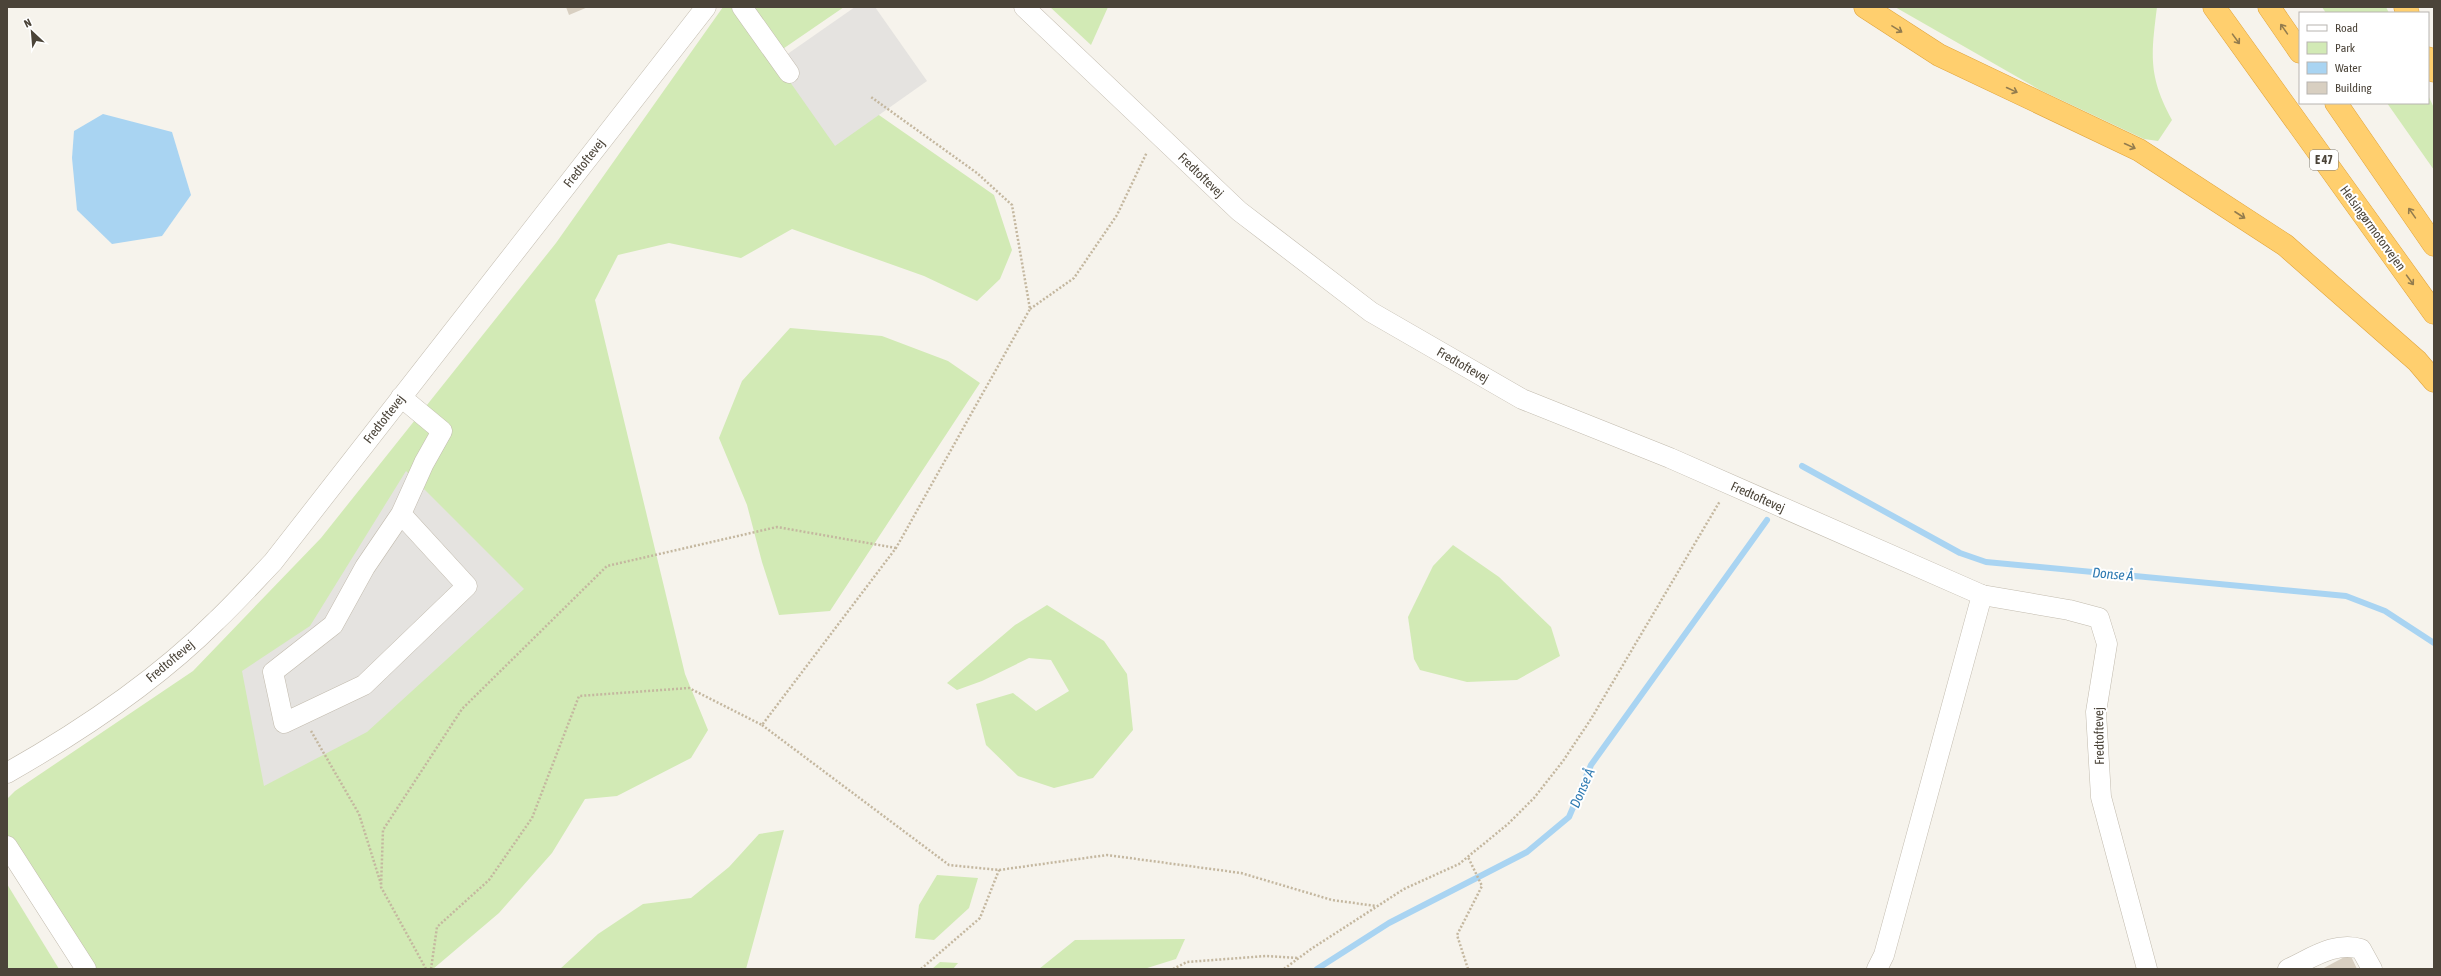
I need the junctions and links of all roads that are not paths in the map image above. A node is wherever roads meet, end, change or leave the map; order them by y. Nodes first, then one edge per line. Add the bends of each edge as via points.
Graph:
1 (706, 7) edge
2 (742, 7) edge
3 (1024, 7) edge
4 (1865, 7) edge
5 (2214, 7) edge
6 (2269, 7) edge
7 (2299, 51) edge
8 (2429, 60) edge
9 (2434, 71) edge
10 (788, 73) dead end
11 (2337, 104) edge
12 (2434, 245) edge
13 (2434, 313) edge
14 (2434, 381) edge
15 (401, 397) junction
16 (401, 514) junction
17 (1982, 595) junction
18 (7, 773) edge
19 (7, 846) edge
20 (86, 969) edge
21 (1877, 969) edge
22 (2147, 969) edge
23 (2288, 969) edge
24 (2372, 969) edge

1 - 15 street, Fredtoftevej
2 - 10 street
3 - 17 street, Fredtoftevej via 1239,211 1371,312 1522,399 1730,484
4 -> 14 highway via 1939,55 2140,150 2286,245 2417,361
5 -> 13 highway, Helsingørmotorvejen / E 47
7 -> 6 highway
8 - 9 highway
12 -> 11 highway
15 - 16 street via 442,432 424,463
15 - 18 street, Fredtoftevej via 273,562 216,622 150,679 56,745
16 - 16 street via 365,567 333,625 273,672 284,723 364,685 467,586
17 - 21 street via 1884,955
17 - 22 street, Fredtoftevej via 2070,610 2099,618 2107,644 2096,712 2101,796
19 - 20 street
23 - 24 street via 2336,947 2348,945 2361,949

